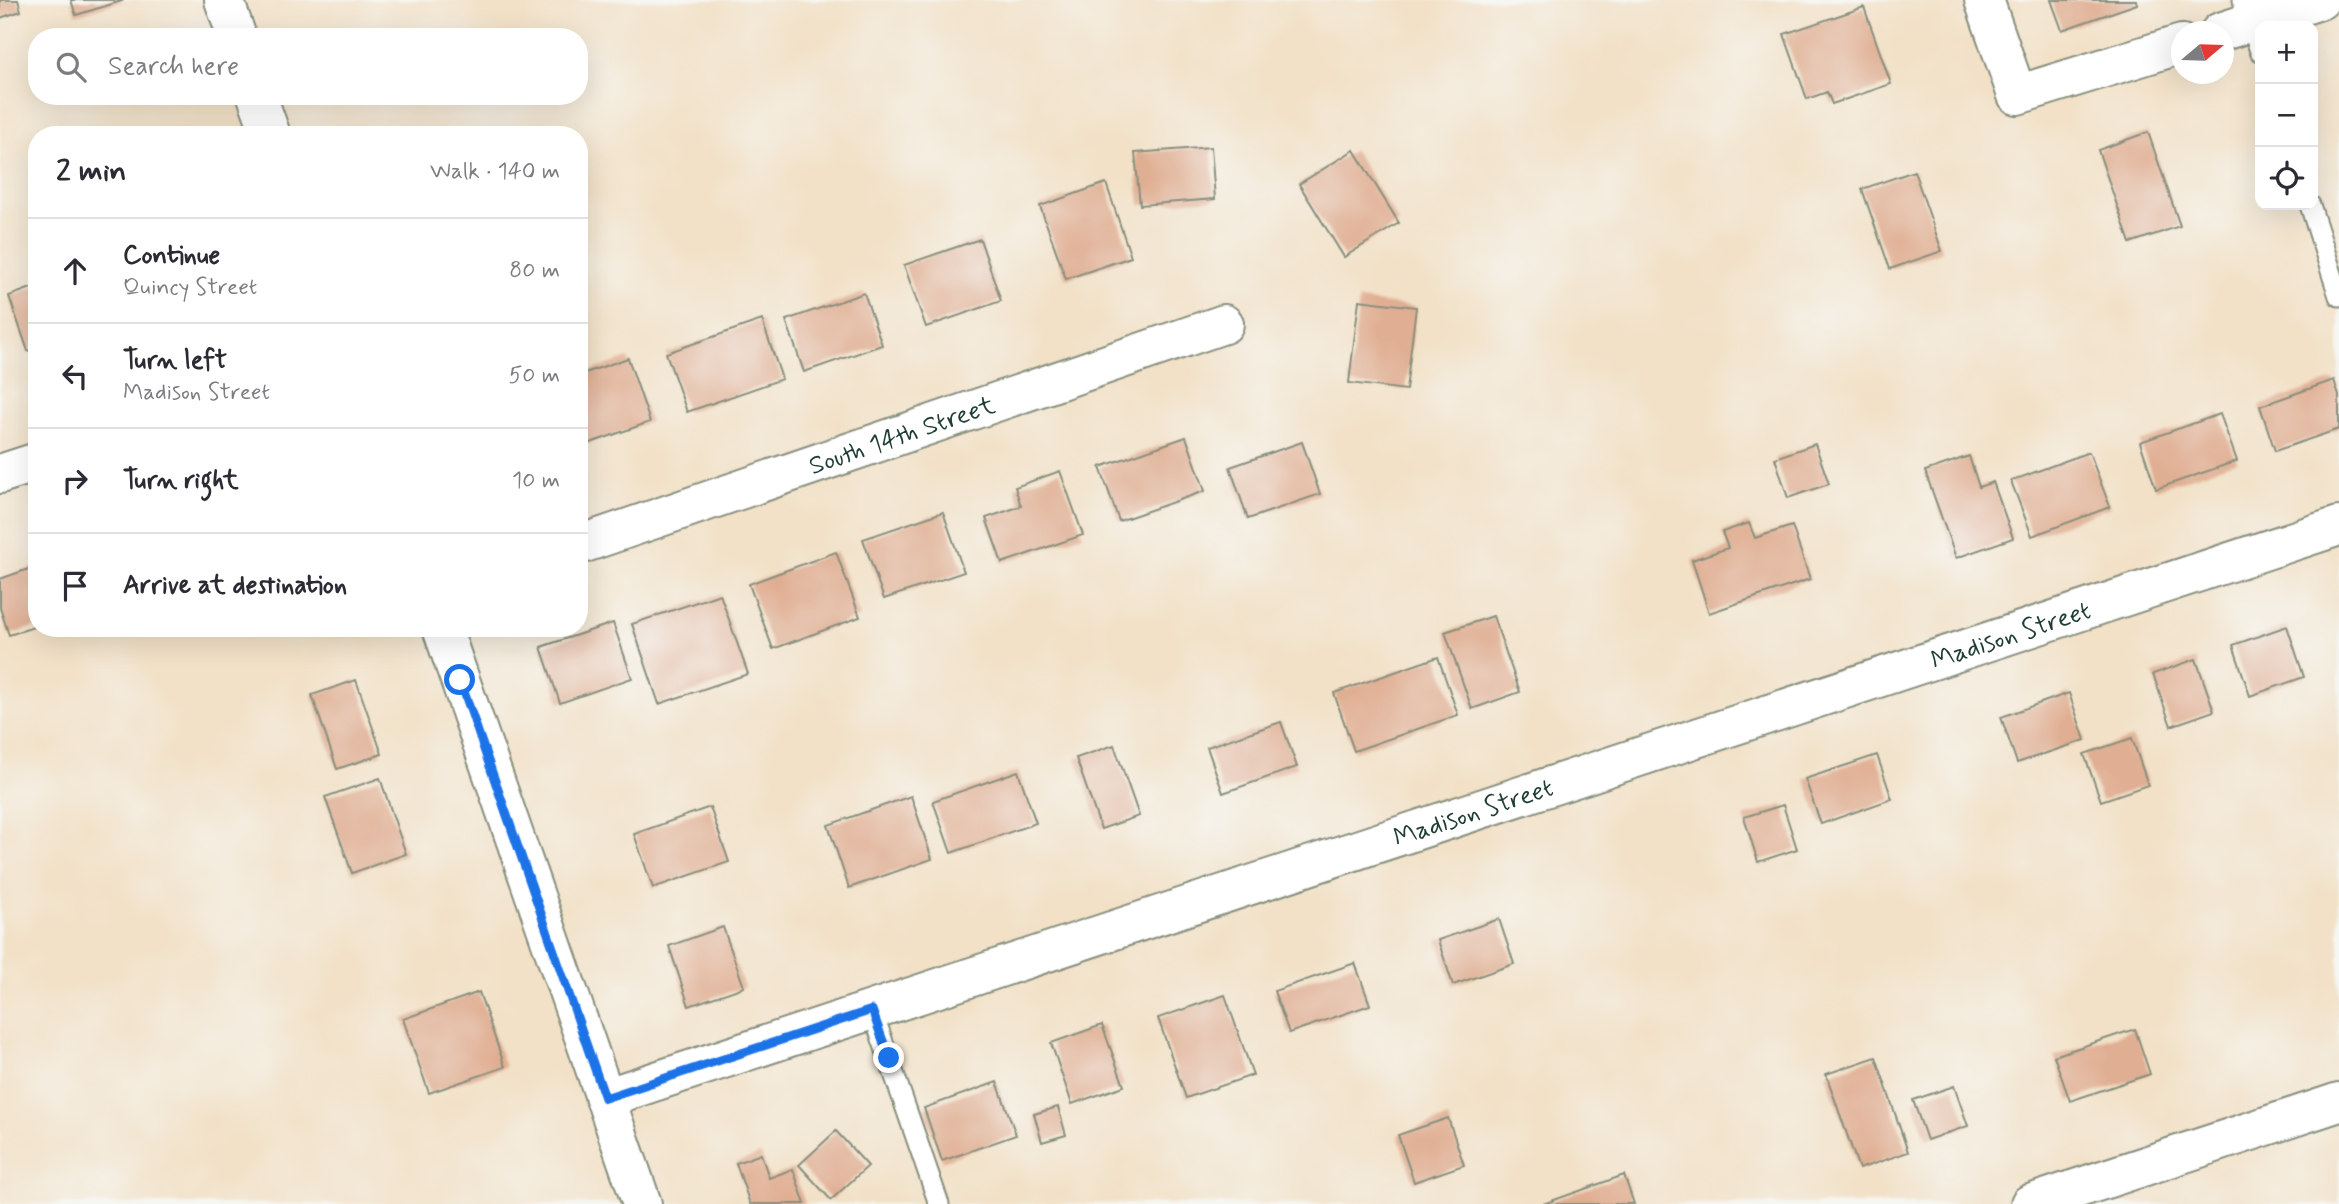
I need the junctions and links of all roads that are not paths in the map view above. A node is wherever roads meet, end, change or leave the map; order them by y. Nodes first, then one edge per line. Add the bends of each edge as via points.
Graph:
1 (224, 0) edge
2 (1984, 0) edge
3 (2320, 0) edge
4 (2244, 26) edge
5 (234, 28) edge
6 (2171, 47) edge
7 (260, 105) edge
8 (268, 126) edge
9 (2312, 210) edge
10 (2339, 296) edge
11 (1224, 324) dead end
12 (28, 465) edge
13 (0, 474) edge
14 (2339, 526) edge
15 (588, 542) edge
16 (445, 637) edge
17 (872, 1010) junction
18 (605, 1098) junction
19 (2339, 1102) edge
20 (642, 1204) edge
21 (939, 1204) edge
22 (2030, 1204) edge

1 - 5 street
2 - 6 street via 2017,95
3 - 4 street
7 - 8 street
9 - 10 lane
11 - 15 street, South 14th Street
12 - 13 street
14 - 17 street, Madison Street
16 - 18 street
17 - 18 street, Madison Street
17 - 21 lane
18 - 20 street
19 - 22 street

